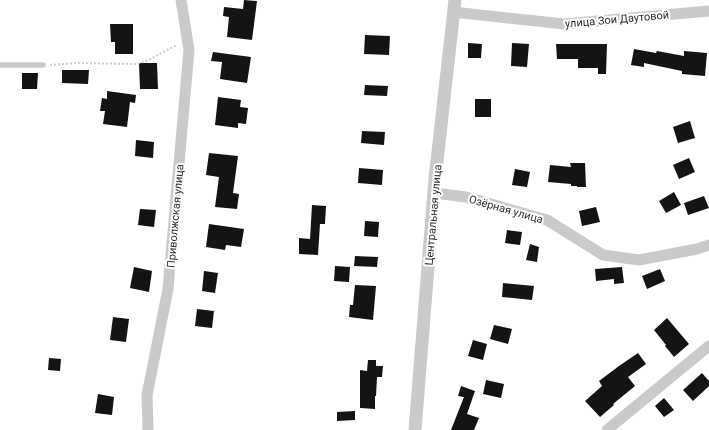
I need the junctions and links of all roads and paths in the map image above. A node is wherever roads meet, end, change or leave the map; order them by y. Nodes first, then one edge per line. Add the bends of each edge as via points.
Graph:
1 (181, 0) edge
2 (454, 6) edge
3 (709, 11) edge
4 (188, 40) junction
5 (0, 65) edge
6 (43, 65) joint
7 (434, 193) junction
8 (709, 245) edge
9 (709, 346) edge
10 (148, 430) edge
11 (415, 430) edge
12 (607, 430) edge

1 - 4 street, Приволжская улица
2 - 3 street, улица Зои Даутовой via 564,24
2 - 7 street, Центральная улица
4 - 6 path via 137,64
4 - 10 street, Приволжская улица via 168,290 147,395
5 - 6 lane
7 - 8 street, Озёрная улица via 466,197 547,220 603,255 639,260
7 - 11 street, Центральная улица
9 - 12 street

